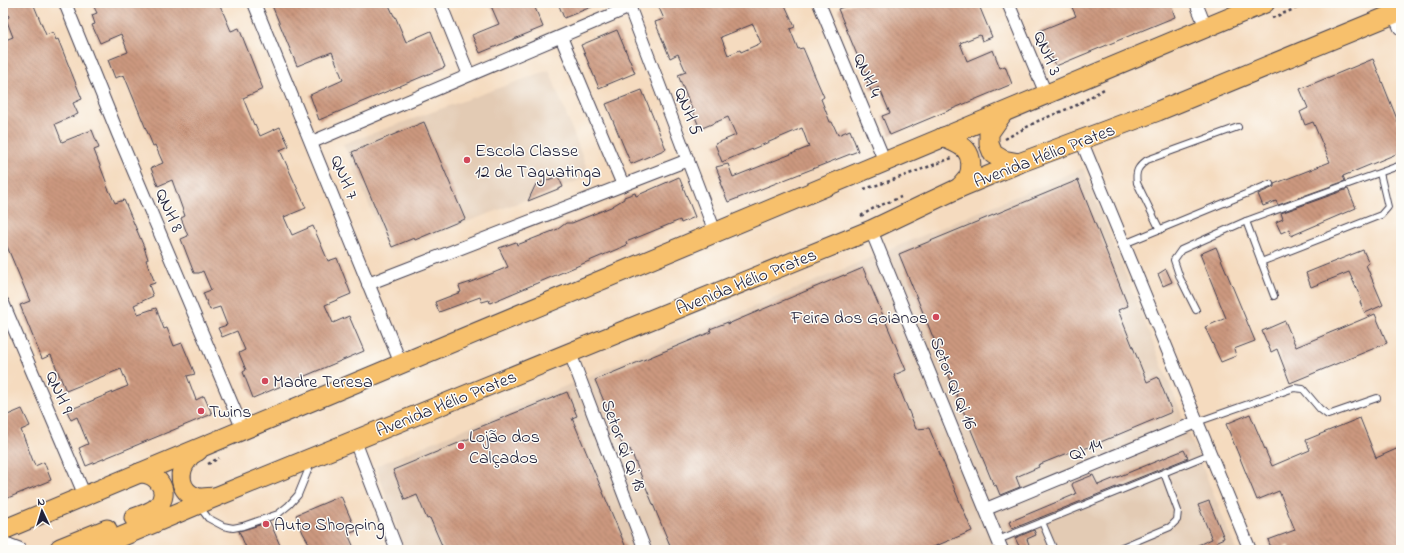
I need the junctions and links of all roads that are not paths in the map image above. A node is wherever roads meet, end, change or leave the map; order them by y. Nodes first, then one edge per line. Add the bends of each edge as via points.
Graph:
1 (65, 3) edge
2 (254, 3) edge
3 (440, 3) edge
4 (819, 3) edge
5 (1008, 3) edge
6 (1196, 3) edge
7 (1265, 3) edge
8 (629, 5) edge
9 (1397, 14) edge
10 (1206, 28) junction
11 (561, 37) junction
12 (469, 75) junction
13 (1046, 94) junction
14 (1003, 113) junction
15 (1238, 127) dead end
16 (943, 137) junction
17 (1081, 140) junction
18 (312, 142) junction
19 (688, 160) junction
20 (885, 162) junction
21 (1019, 163) junction
22 (1401, 165) edge
23 (1380, 173) junction
24 (1270, 184) dead end
25 (623, 185) junction
26 (959, 188) junction
27 (1246, 221) junction
28 (871, 230) junction
29 (1160, 230) junction
30 (715, 232) junction
31 (1124, 244) junction
32 (1261, 262) junction
33 (368, 284) junction
34 (1274, 296) dead end
35 (3, 302) edge
36 (1196, 310) dead end
37 (570, 353) junction
38 (401, 364) junction
39 (1378, 398) dead end
40 (1197, 422) junction
41 (243, 430) junction
42 (355, 441) junction
43 (207, 444) junction
44 (1210, 454) junction
45 (313, 458) junction
46 (1164, 473) junction
47 (139, 474) junction
48 (85, 496) junction
49 (218, 496) junction
50 (198, 505) junction
51 (986, 509) junction
52 (1042, 522) junction
53 (3, 530) edge
54 (3, 544) edge
55 (1000, 545) edge
56 (19, 550) edge
57 (59, 550) edge
58 (90, 550) edge
59 (397, 550) edge
60 (645, 550) edge
61 (1054, 550) edge
62 (1115, 550) edge
63 (1250, 550) edge

1 - 41 street, QNH 8
2 - 18 street, QNH 7
3 - 12 street
4 - 20 street, QNH 4
5 - 13 street, QNH 3
6 - 10 street
7 - 10 main road
8 - 11 street
8 - 19 street, QNH 5
9 - 17 main road, Avenida Hélio Prates
10 - 13 main road
11 - 12 street
11 - 25 street
12 - 18 street
13 - 14 main road
14 - 16 main road
14 - 21 main road via 989,133 989,144 993,154 1003,160
15 - 29 lane via 1147,160 1139,166 1136,174 1137,183
16 - 20 main road
16 - 26 main road via 966,150 970,158 971,170
17 - 21 main road, Avenida Hélio Prates
17 - 31 street
18 - 33 street, QNH 7
19 - 25 street
19 - 30 street, QNH 5
20 - 30 main road
21 - 26 main road, Avenida Hélio Prates
22 - 23 lane
23 - 27 lane
23 - 32 lane via 1388,207 1381,216
24 - 29 lane
25 - 33 street
26 - 28 main road, Avenida Hélio Prates
27 - 32 lane
27 - 36 lane via 1181,250 1174,260
28 - 37 main road, Avenida Hélio Prates
28 - 51 street, Setor Qi Qi 16
29 - 31 lane
30 - 38 main road
31 - 40 street
32 - 34 lane
33 - 38 street, QNH 7
35 - 48 street, QNH 9
37 - 42 main road, Avenida Hélio Prates
37 - 60 street, Setor Qi Qi 18
38 - 41 main road
39 - 40 lane via 1328,415 1303,389 1294,388
40 - 44 street
40 - 51 street, QI 14
41 - 43 main road
42 - 45 main road, Avenida Hélio Prates
42 - 59 street
43 - 47 main road
43 - 49 main road via 189,457 180,476 188,493 198,498
44 - 46 lane
44 - 63 street
45 - 49 main road, Avenida Hélio Prates
45 - 50 lane via 298,495 278,514 233,528 208,518
46 - 52 lane
46 - 62 lane via 1178,511 1177,520 1170,527
47 - 48 main road
47 - 57 main road via 150,474 159,481 163,492 157,507
48 - 53 main road
49 - 50 main road, Avenida Hélio Prates
50 - 58 main road, Avenida Hélio Prates
51 - 55 street, Setor Qi Qi 16
52 - 55 lane
52 - 61 lane
54 - 56 street

